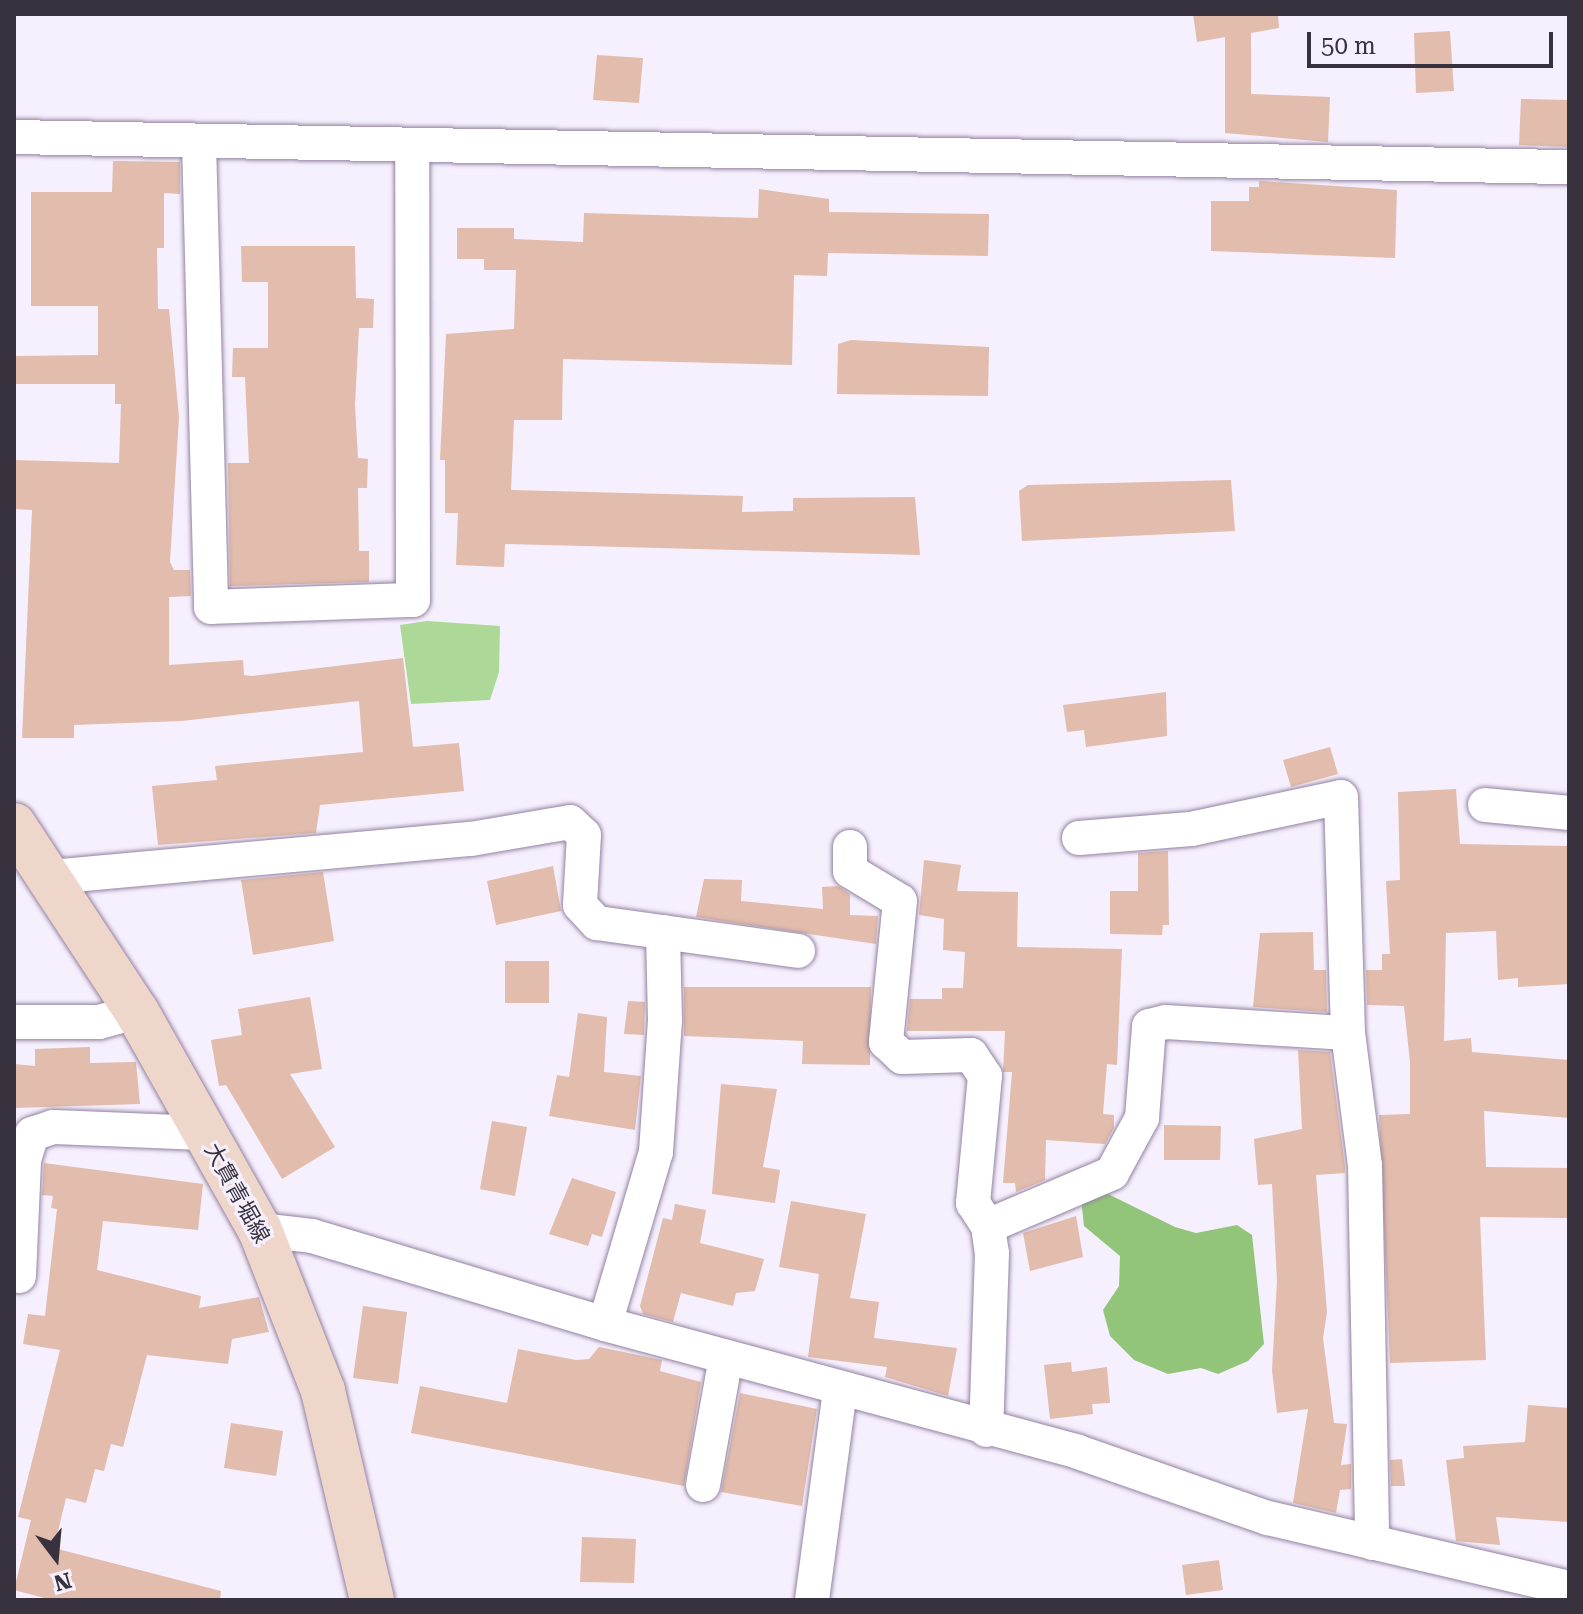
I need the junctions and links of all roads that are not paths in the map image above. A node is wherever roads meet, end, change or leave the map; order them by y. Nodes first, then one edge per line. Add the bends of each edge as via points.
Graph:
1 (14, 137) edge
2 (199, 142) junction
3 (412, 147) junction
4 (1569, 167) edge
5 (1485, 805) dead end
6 (1569, 813) edge
7 (14, 825) edge
8 (1079, 838) dead end
9 (850, 847) dead end
10 (51, 877) junction
11 (663, 932) junction
12 (798, 951) dead end
13 (137, 1012) junction
14 (14, 1022) edge
15 (1348, 1033) junction
16 (204, 1133) junction
17 (988, 1226) junction
18 (260, 1230) junction
19 (19, 1276) dead end
20 (605, 1324) junction
21 (726, 1357) junction
22 (840, 1389) junction
23 (986, 1430) junction
24 (703, 1485) dead end
25 (1372, 1543) junction
26 (1564, 1592) edge
27 (372, 1600) edge
28 (812, 1600) edge

1 - 2 street
2 - 3 street
2 - 3 street via 211,607 413,600
3 - 4 street
5 - 6 street
7 - 10 main road, 大貫青堀線
8 - 15 street via 1191,829 1341,797
9 - 17 street via 850,871 900,901 886,1042 902,1057 971,1055 985,1076 973,1203
10 - 11 street via 471,839 570,822 584,835 580,905 597,923
10 - 13 main road, 大貫青堀線
11 - 12 street
11 - 20 street via 665,1021 656,1152
13 - 14 street via 99,1022
13 - 16 main road, 大貫青堀線
15 - 17 street via 1166,1022 1149,1026 1142,1118 1112,1173
15 - 25 street via 1365,1165
16 - 18 main road, 大貫青堀線
16 - 19 street via 53,1127 32,1134 24,1160
17 - 23 street
18 - 20 street via 312,1236
18 - 27 main road, 大貫青堀線 via 323,1391
20 - 21 street
21 - 22 street
21 - 24 street
22 - 23 street
22 - 28 street
23 - 25 street via 1078,1452 1268,1518
25 - 26 street

